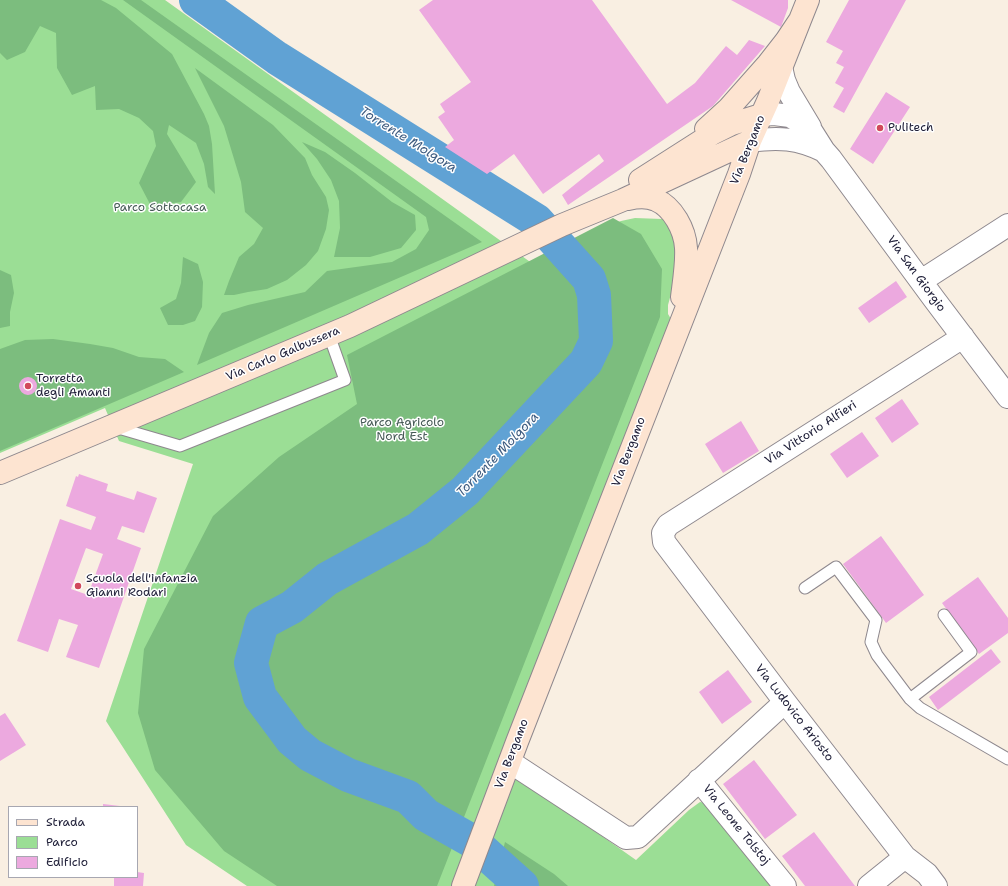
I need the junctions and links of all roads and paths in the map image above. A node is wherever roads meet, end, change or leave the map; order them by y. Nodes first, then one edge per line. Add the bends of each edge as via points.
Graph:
1 (804, 10) edge
2 (781, 67) junction
3 (761, 115) junction
4 (812, 132) junction
5 (750, 140) junction
6 (824, 151) junction
7 (662, 166) junction
8 (623, 200) junction
9 (562, 225) junction
10 (1008, 225) edge
11 (921, 281) junction
12 (680, 322) junction
13 (329, 335) junction
14 (963, 337) junction
15 (1008, 397) edge
16 (110, 426) junction
17 (0, 473) edge
18 (663, 533) joint
19 (805, 588) dead end
20 (944, 615) dead end
21 (910, 699) junction
22 (785, 702) junction
23 (1008, 759) edge
24 (510, 762) junction
25 (699, 780) junction
26 (905, 857) junction
27 (464, 883) edge
28 (785, 886) edge
29 (870, 886) edge
30 (936, 886) edge

1 - 2 street, Via Bergamo
1 - 7 street, Via Carlo Galbussera via 786,41 729,108
2 - 3 street, Via Bergamo
2 - 4 street, Via San Giorgio via 789,92
3 - 4 street, Via San Giorgio via 790,116
3 - 5 street, Via Bergamo
3 - 7 street, Via Carlo Galbussera via 732,124 712,134
4 - 6 street, Via San Giorgio
5 - 6 street, Via San Giorgio via 768,138 804,142
5 - 8 street, Via Carlo Galbussera
5 - 12 street, Via Bergamo
6 - 11 street, Via San Giorgio
7 - 9 street, Via Carlo Galbussera
8 - 9 street, Via Carlo Galbussera
8 - 12 street, Via Carlo Galbussera via 655,200 669,210 680,226 686,248
9 - 13 street, Via Carlo Galbussera
10 - 11 street
11 - 14 street, Via San Giorgio
12 - 24 street, Via Bergamo
13 - 16 street, Via Carlo Galbussera
13 - 16 lane via 345,380 180,446
14 - 15 street, Via San Giorgio
14 - 18 street, Via Vittorio Alfieri via 668,525
16 - 17 street, Via Carlo Galbussera
18 - 22 street, Via Ludovico Ariosto via 664,542
19 - 21 lane via 836,567 876,620 871,642 877,655
20 - 21 lane via 971,652
21 - 23 lane via 920,708
22 - 25 street, Via Leone Tolstoj
22 - 26 street, Via Ludovico Ariosto
24 - 25 street via 626,838 638,837
24 - 27 street, Via Bergamo
25 - 28 street, Via Leone Tolstoj
26 - 29 street
26 - 30 street, Via Ludovico Ariosto via 927,874

